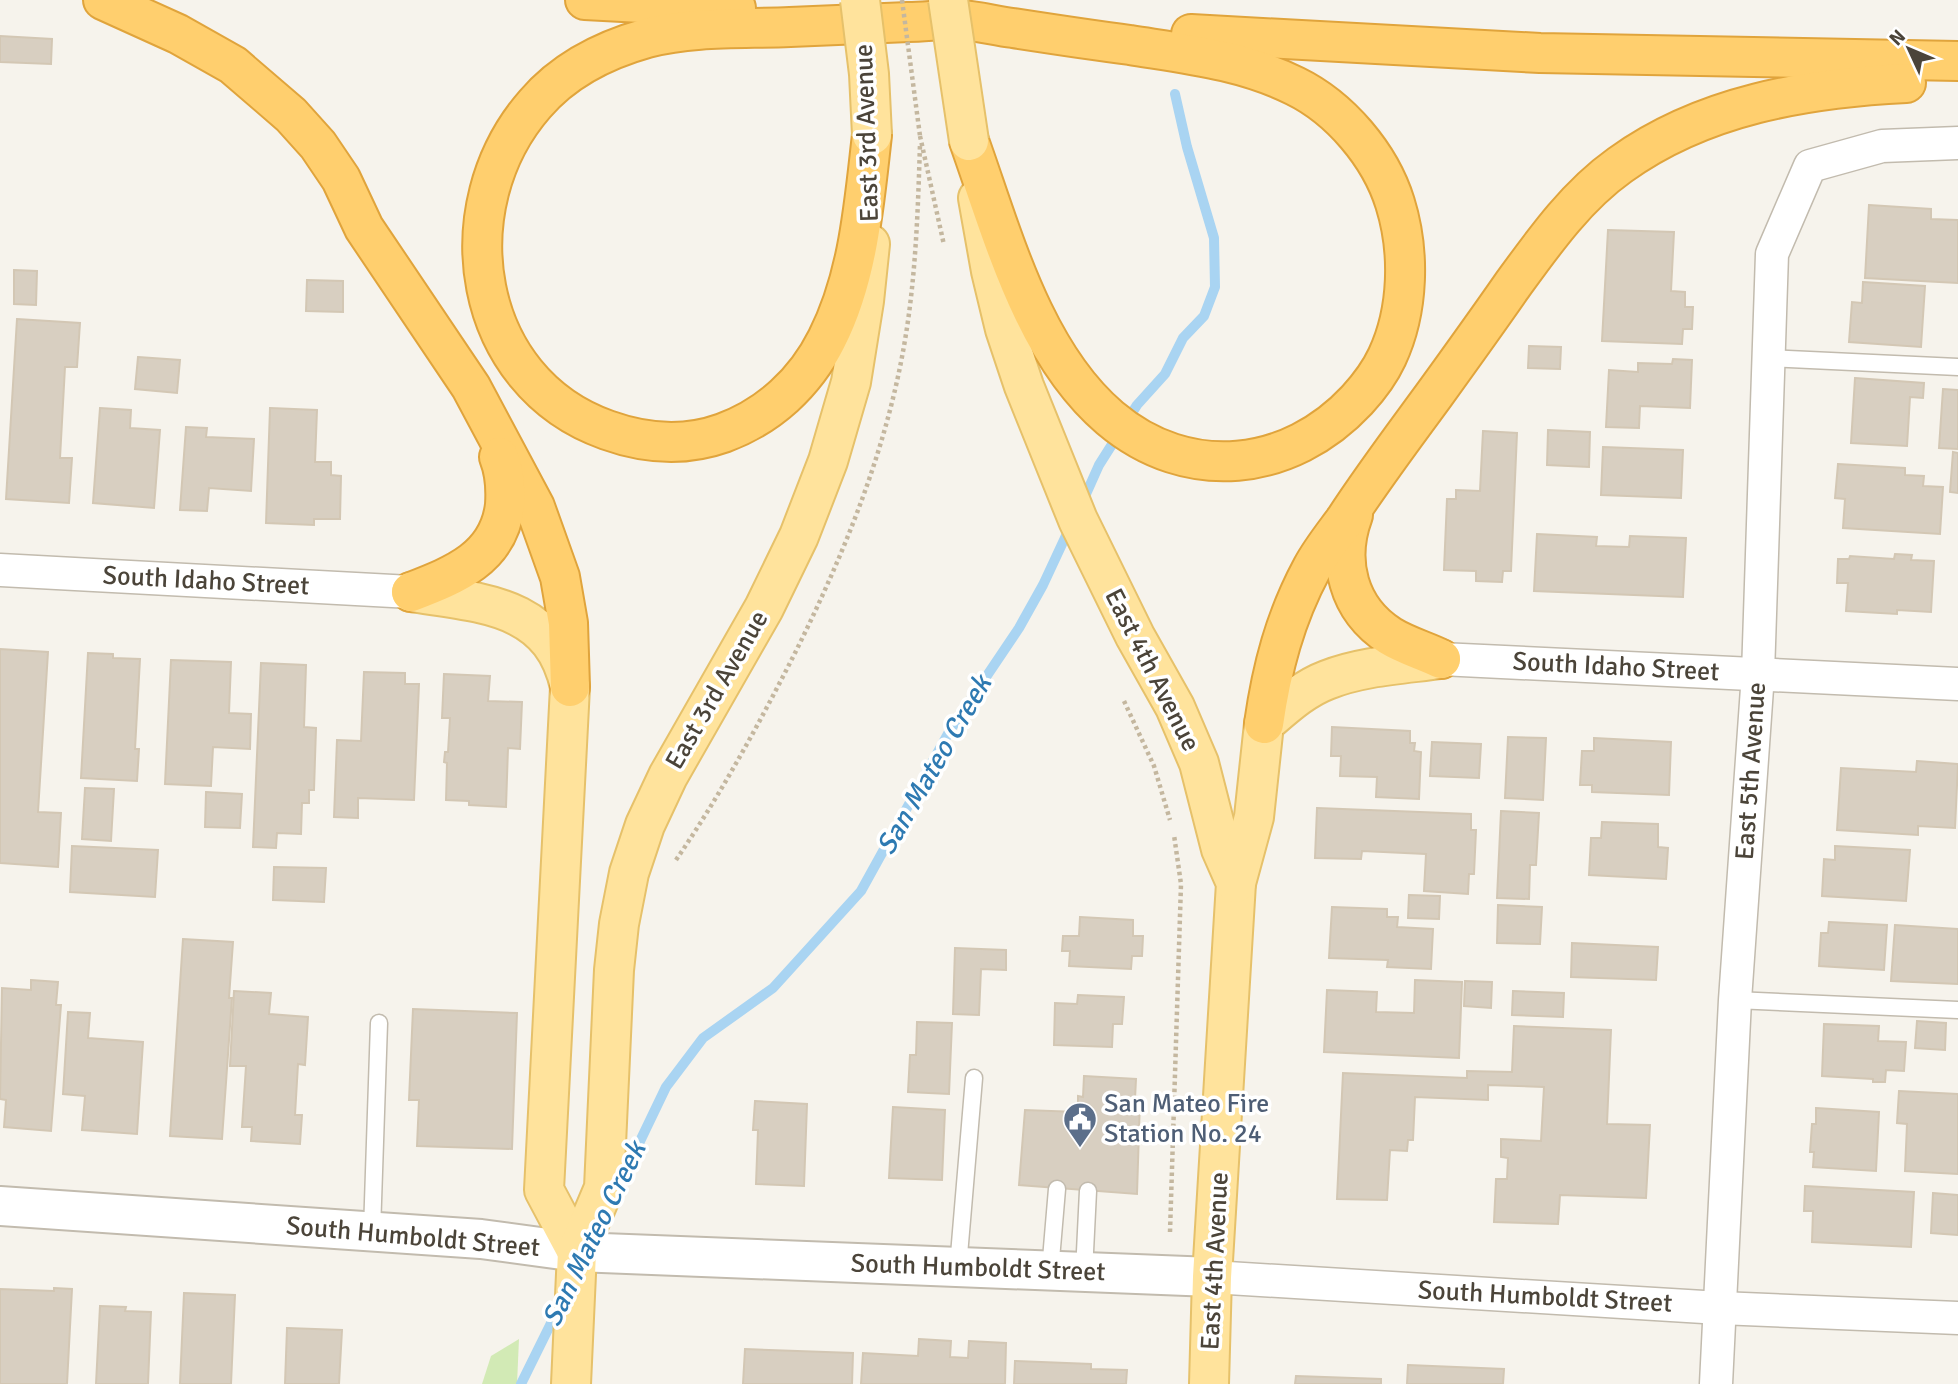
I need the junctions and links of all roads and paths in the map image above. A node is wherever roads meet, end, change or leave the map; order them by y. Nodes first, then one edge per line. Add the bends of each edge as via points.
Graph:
1 (103, 0) edge
2 (585, 0) edge
3 (860, 0) edge
4 (902, 0) edge
5 (954, 10) edge
6 (1958, 61) edge
7 (1958, 81) edge
8 (872, 135) junction
9 (920, 136) dead end
10 (970, 141) junction
11 (1958, 143) edge
12 (1768, 358) junction
13 (1958, 367) edge
14 (471, 387) junction
15 (1360, 497) junction
16 (0, 570) edge
17 (411, 592) junction
18 (1441, 659) junction
19 (1758, 674) junction
20 (1958, 684) edge
21 (570, 687) junction
22 (1121, 693) dead end
23 (1264, 724) junction
24 (1236, 883) junction
25 (1735, 1000) junction
26 (1958, 1010) edge
27 (379, 1023) dead end
28 (974, 1078) dead end
29 (1057, 1189) dead end
30 (1088, 1191) dead end
31 (0, 1206) edge
32 (372, 1231) junction
33 (1170, 1233) dead end
34 (577, 1252) junction
35 (958, 1267) junction
36 (1067, 1271) junction
37 (1212, 1277) junction
38 (1720, 1308) junction
39 (1958, 1318) edge
40 (571, 1384) edge
41 (1209, 1384) edge
42 (1716, 1384) edge

1 - 14 highway via 212,52 291,115 341,179 364,228
2 - 5 highway
3 - 8 main road, East 3rd Avenue, bridge
4 - 9 path, bridge
5 - 6 highway via 1540,53
5 - 8 highway via 651,37 574,69 546,91 522,118 504,150 488,187 482,225 488,299 518,363 566,410 636,440 697,440 746,425 778,403 803,377 825,345 841,309 862,224
5 - 10 main road, bridge
5 - 10 highway via 1219,58 1300,88 1328,108 1356,134 1394,199 1405,279 1387,358 1340,418 1311,439 1275,455 1205,461 1168,452 1141,439 1113,421 1090,398 1051,344 1011,258
7 - 15 highway via 1853,86 1756,102 1658,141 1619,165 1544,242
8 - 34 main road, East 3rd Avenue via 873,218 864,301 851,382 828,461 764,608 668,776 629,873 619,924 604,1188
10 - 24 main road, East 4th Avenue via 983,232 1005,329 1053,461 1102,570 1185,729 1199,763 1221,849
11 - 12 street, East 5th Avenue via 1882,146 1810,166 1772,254
12 - 13 lane
12 - 19 street, East 5th Avenue
14 - 17 highway via 501,463 506,492 503,519 493,543 472,562 449,578
14 - 21 highway via 535,507 556,564 568,623
15 - 18 highway via 1345,555 1348,582 1357,603 1391,637
15 - 23 highway via 1312,567 1288,619 1272,673
16 - 17 street, South Idaho Street
17 - 21 main road via 512,612 550,640 565,663
18 - 19 street, South Idaho Street
18 - 23 main road via 1327,680 1303,692
19 - 20 street, South Idaho Street
19 - 25 street, East 5th Avenue
21 - 34 main road via 544,1190
22 - 33 path via 1165,800 1181,884
23 - 24 main road via 1254,817
24 - 37 main road, East 4th Avenue
25 - 26 lane
25 - 38 street, East 5th Avenue
27 - 32 lane
28 - 35 lane
29 - 36 lane
30 - 36 lane
31 - 32 street, South Humboldt Street
32 - 34 street, South Humboldt Street
34 - 35 street, South Humboldt Street
34 - 40 main road, East 3rd Avenue
35 - 36 street, South Humboldt Street
36 - 37 street, South Humboldt Street
37 - 38 street, South Humboldt Street
37 - 41 main road, East 4th Avenue
38 - 39 street, South Humboldt Street
38 - 42 street, East 5th Avenue

